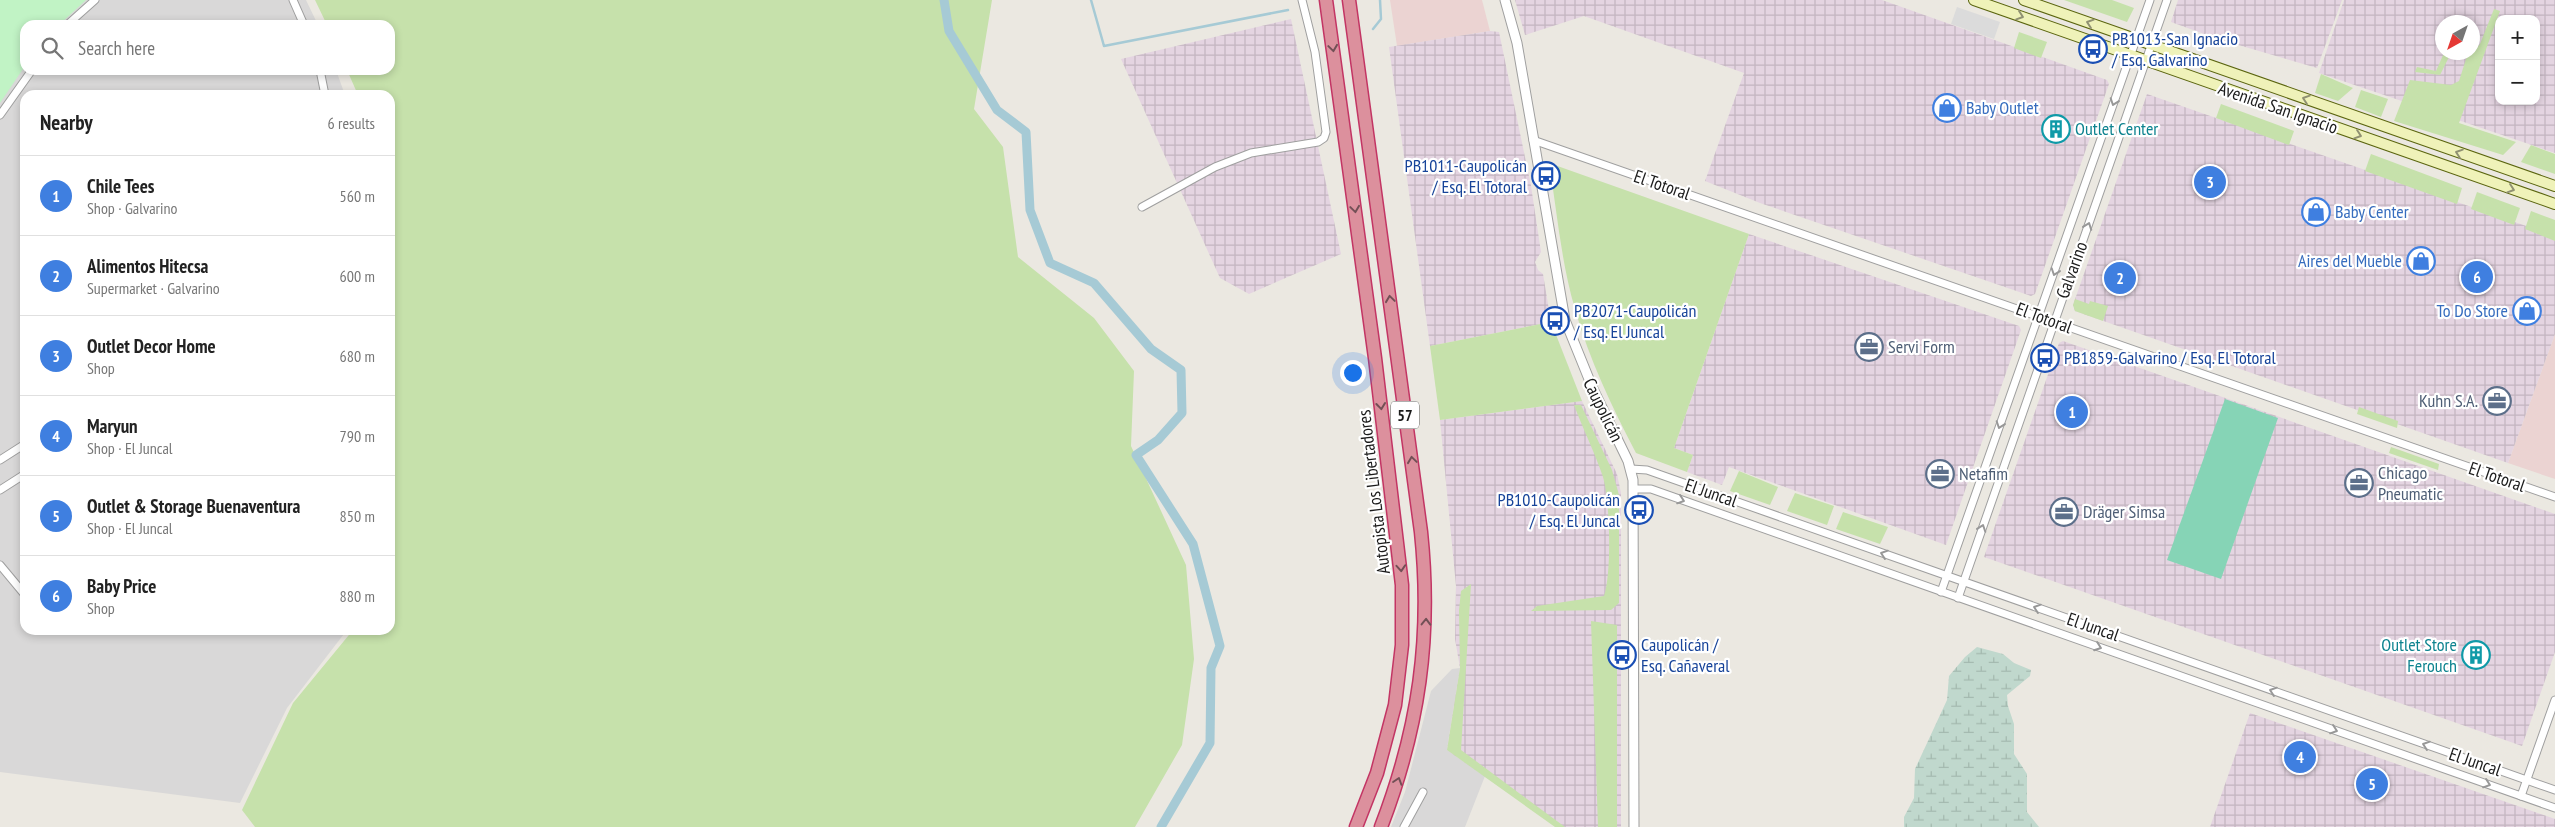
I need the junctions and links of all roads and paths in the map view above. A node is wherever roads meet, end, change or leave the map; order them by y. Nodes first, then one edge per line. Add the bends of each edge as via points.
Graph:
1 (95, 0) edge
2 (293, 0) edge
3 (1302, 0) edge
4 (1326, 0) edge
5 (1349, 0) edge
6 (1505, 0) edge
7 (1974, 0) edge
8 (2024, 0) edge
9 (2150, 0) edge
10 (2167, 0) edge
11 (2057, 12) junction
12 (73, 20) edge
13 (302, 20) edge
14 (2051, 27) junction
15 (2136, 39) junction
16 (2152, 45) junction
17 (2131, 56) junction
18 (2146, 61) junction
19 (29, 75) edge
20 (321, 75) edge
21 (325, 90) edge
22 (2334, 109) junction
23 (0, 116) edge
24 (2327, 125) junction
25 (1533, 140) junction
26 (2555, 186) edge
27 (2555, 204) edge
28 (1142, 207) dead end
29 (2039, 315) junction
30 (2054, 321) junction
31 (20, 447) edge
32 (0, 460) edge
33 (1631, 469) junction
34 (20, 477) edge
35 (1634, 489) junction
36 (0, 490) edge
37 (2555, 497) edge
38 (0, 565) edge
39 (1947, 576) junction
40 (1963, 582) junction
41 (20, 589) edge
42 (1942, 592) junction
43 (1958, 598) junction
44 (2555, 700) edge
45 (2527, 780) junction
46 (2555, 790) edge
47 (1423, 792) dead end
48 (2521, 796) junction
49 (2555, 808) edge
50 (1356, 827) edge
51 (1381, 827) edge
52 (1404, 827) edge
53 (1634, 827) edge

1 - 12 street
2 - 13 street
3 - 28 street via 1315,52 1326,132 1324,138 1318,142 1251,153 1215,167
4 -> 50 highway, Autopista Los Libertadores / 57 via 1397,525 1402,591 1402,645 1395,705 1377,773
51 -> 5 highway, 57 via 1405,757 1418,705 1425,643 1425,575
6 - 25 street, Caupolicán
7 -> 14 main road, Avenida San Ignacio
8 - 11 main road, Avenida San Ignacio
9 - 15 street, Galvarino
10 - 16 street, Galvarino
11 - 14 main road via 2057,21
15 -> 11 main road, Avenida San Ignacio
14 - 17 main road, Avenida San Ignacio
15 - 16 main road, Avenida San Ignacio
15 - 17 street, Galvarino
16 - 18 street, Galvarino
22 -> 16 main road, Avenida San Ignacio
17 - 18 main road, Avenida San Ignacio
17 -> 29 street, Galvarino
18 - 24 main road, Avenida San Ignacio
30 -> 18 street, Galvarino
19 - 23 street
20 - 21 street
22 - 24 main road via 2328,116
26 -> 22 main road, Avenida San Ignacio
24 -> 27 main road, Avenida San Ignacio
25 - 29 street, El Totoral
25 - 33 street, Caupolicán via 1565,320 1592,389
29 - 30 street, El Totoral
29 -> 39 street, Galvarino
30 - 37 street, El Totoral
40 -> 30 street, Galvarino
31 - 32 street
33 - 35 street, Caupolicán
39 -> 33 street, El Juncal via 1647,470
34 - 36 street
35 -> 42 street, El Juncal via 1651,489
35 - 53 street, Caupolicán
38 - 41 street
39 - 40 street, El Juncal
39 - 42 street, Galvarino
40 - 43 street, Galvarino
45 -> 40 street, El Juncal
42 - 43 street, El Juncal
43 -> 48 street, El Juncal
44 - 45 street
45 - 46 street, El Juncal
45 - 48 street
47 - 52 street
48 - 49 street, El Juncal

